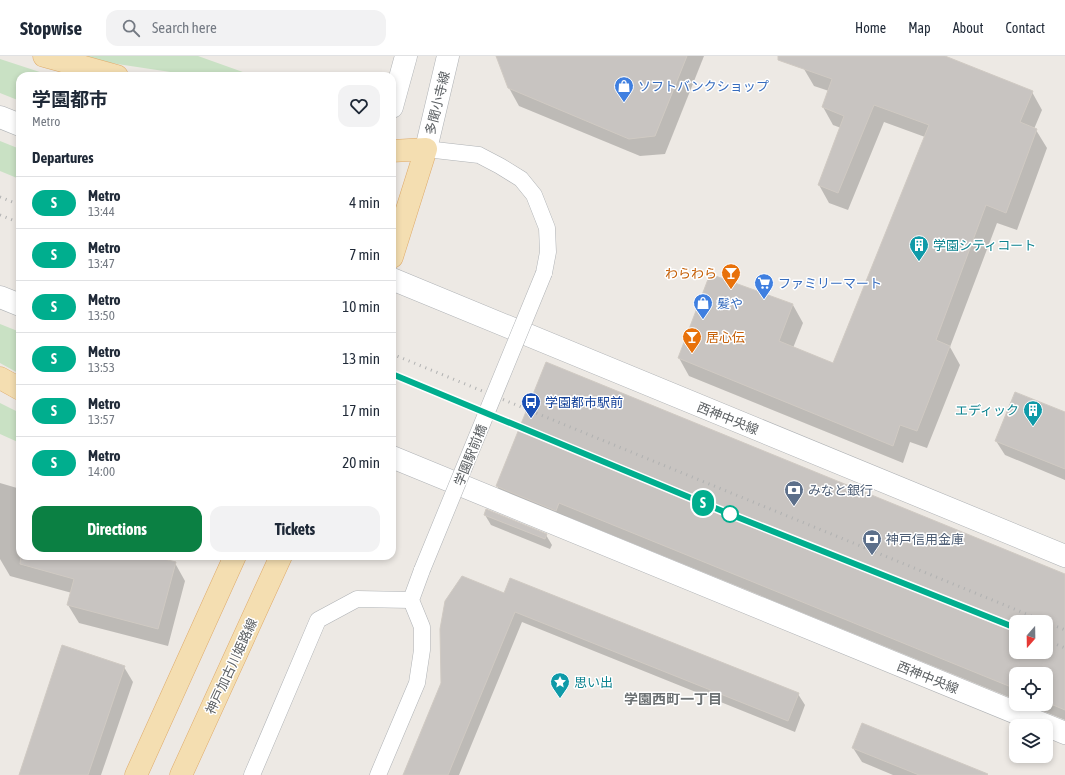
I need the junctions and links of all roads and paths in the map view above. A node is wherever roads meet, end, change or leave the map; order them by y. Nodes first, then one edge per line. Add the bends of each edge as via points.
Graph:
1 (44, 56) edge
2 (406, 56) edge
3 (448, 56) edge
4 (102, 72) edge
5 (396, 92) edge
6 (0, 117) edge
7 (16, 123) edge
8 (426, 149) junction
9 (396, 151) edge
10 (396, 245) edge
11 (396, 281) edge
12 (0, 297) edge
13 (16, 303) edge
14 (0, 378) edge
15 (16, 387) edge
16 (396, 459) edge
17 (1065, 556) edge
18 (233, 560) edge
19 (279, 560) edge
20 (411, 600) junction
21 (1065, 733) edge
22 (136, 775) edge
23 (181, 775) edge
24 (252, 775) edge
25 (378, 775) edge

1 - 4 main road
2 - 5 street
3 - 8 street, 多聞小寺線
6 - 7 street
8 - 9 main road
8 - 10 main road
8 - 20 lane, 学園駅前橋, bridge via 478,156 521,179 534,195 547,228 548,252 544,273
11 - 17 street, 西神中央線
12 - 13 street
14 - 15 main road
16 - 21 street, 西神中央線
18 - 22 main road
19 - 23 main road, 神戸加古川姫路線
20 - 24 lane via 356,599 318,620
20 - 25 lane via 422,627 422,650 417,683

